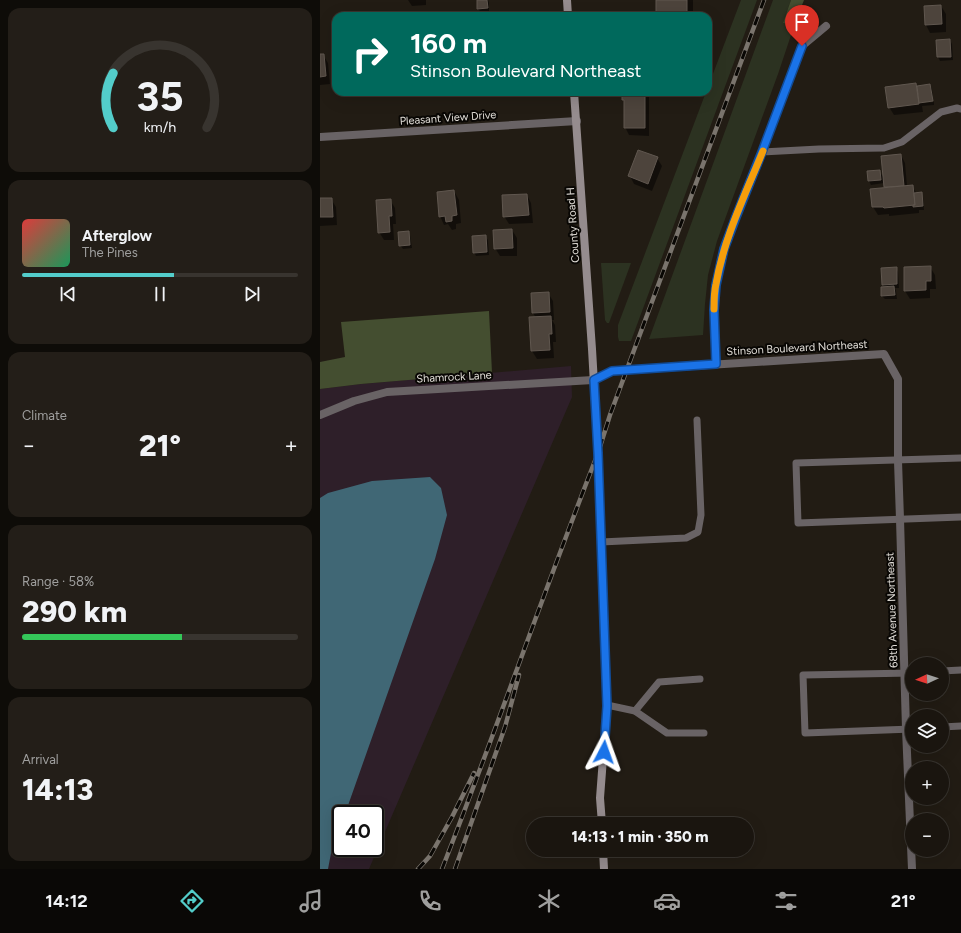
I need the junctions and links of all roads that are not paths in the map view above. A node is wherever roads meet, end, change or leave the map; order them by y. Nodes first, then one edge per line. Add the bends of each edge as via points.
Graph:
1 (567, 0) edge
2 (568, 12) edge
3 (826, 26) dead end
4 (574, 96) edge
5 (961, 109) edge
6 (577, 121) junction
7 (320, 137) edge
8 (762, 152) junction
9 (884, 354) joint
10 (716, 364) junction
11 (594, 380) junction
12 (320, 415) edge
13 (697, 420) dead end
14 (961, 458) edge
15 (898, 460) junction
16 (961, 517) edge
17 (900, 519) junction
18 (601, 542) junction
19 (907, 657) edge
20 (961, 670) edge
21 (949, 671) edge
22 (905, 673) edge
23 (700, 679) dead end
24 (607, 706) junction
25 (635, 711) junction
26 (961, 726) edge
27 (949, 727) edge
28 (905, 729) edge
29 (704, 733) dead end
30 (910, 753) edge
31 (601, 817) edge
32 (603, 857) edge
33 (604, 869) edge
34 (912, 869) edge

1 - 2 street
3 - 8 street via 802,46
4 - 6 street, County Road H
5 - 8 lane via 942,112 902,142 884,148
6 - 7 street, Pleasant View Drive
6 - 11 street, County Road H
8 - 10 street via 724,249 716,285
9 - 10 street, Stinson Boulevard Northeast
9 - 15 street, 68th Avenue Northeast via 898,379
10 - 11 street, Stinson Boulevard Northeast via 612,371
11 - 12 street, Shamrock Lane via 387,392 354,401
11 - 18 street, County Road H
13 - 18 lane via 701,515 698,532 686,538
14 - 15 lane
15 - 17 street, 68th Avenue Northeast
15 - 17 lane via 796,464 798,523
16 - 17 lane
17 - 19 street, 68th Avenue Northeast
18 - 24 street, County Road H
20 - 21 lane
22 - 28 lane via 803,675 804,733
23 - 25 lane via 659,682
24 - 25 lane
24 - 31 street, County Road H via 600,798
25 - 29 lane via 667,733
26 - 27 lane
30 - 34 street, 68th Avenue Northeast
32 - 33 street

